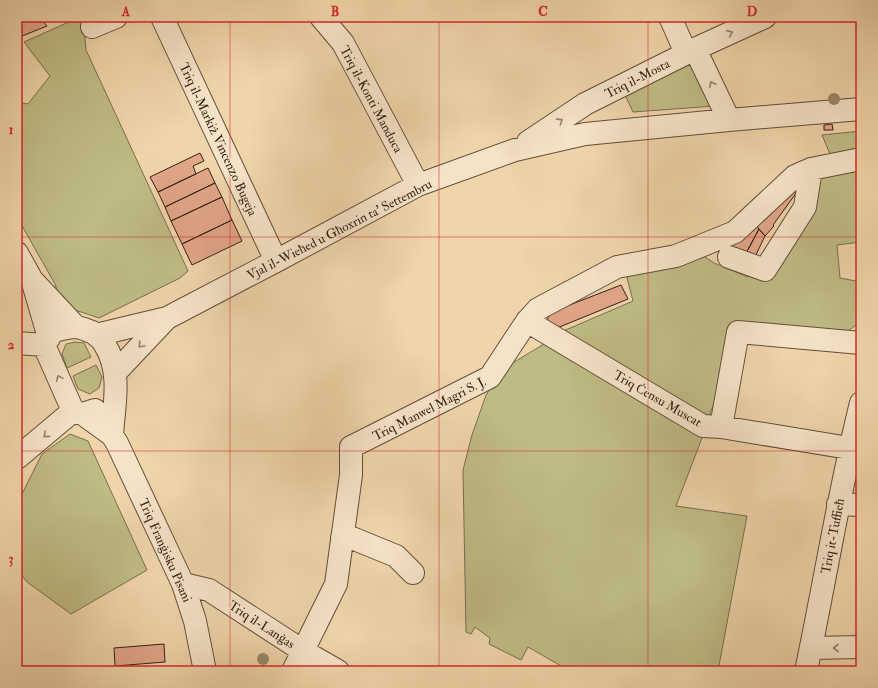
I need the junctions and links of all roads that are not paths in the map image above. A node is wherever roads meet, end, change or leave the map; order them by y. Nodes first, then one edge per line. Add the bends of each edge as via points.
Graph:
1 (116, 17) edge
2 (162, 17) edge
3 (670, 17) edge
4 (765, 17) edge
5 (325, 18) edge
6 (92, 27) dead end
7 (691, 51) junction
8 (861, 109) edge
9 (729, 120) junction
10 (515, 150) junction
11 (861, 159) edge
12 (811, 169) junction
13 (418, 185) junction
14 (17, 253) edge
15 (729, 257) dead end
16 (276, 261) junction
17 (32, 280) junction
18 (167, 318) junction
19 (527, 320) junction
20 (76, 327) junction
21 (96, 335) junction
22 (46, 341) junction
23 (17, 343) edge
24 (861, 343) edge
25 (115, 373) junction
26 (115, 396) junction
27 (861, 403) edge
28 (78, 412) junction
29 (721, 427) junction
30 (112, 435) junction
31 (850, 448) junction
32 (17, 458) edge
33 (838, 504) junction
34 (861, 505) edge
35 (342, 538) junction
36 (414, 573) dead end
37 (183, 584) junction
38 (861, 647) edge
39 (811, 648) junction
40 (303, 651) junction
41 (205, 671) edge
42 (293, 671) edge
43 (338, 671) edge
44 (806, 671) edge

1 - 6 street
2 - 16 street, Triq il-Markiż Vincenzo Bugeja
3 - 7 street
7 -> 4 street, Triq il-Mosta
5 - 13 street, Triq il-Konti Manduca via 343,43
9 -> 7 street
10 -> 7 street, Triq il-Mosta via 585,104
8 - 9 street, Vjal il-Wieħed u Għoxrin ta' Settembru
9 - 10 street, Vjal il-Wieħed u Għoxrin ta' Settembru via 585,134
10 - 13 street, Vjal il-Wieħed u Għoxrin ta' Settembru
11 - 12 street, Triq Manwel Magri S. J.
12 - 15 street via 805,207 765,270
12 - 19 street, Triq Manwel Magri S. J. via 796,176 735,232 676,256 617,267 538,309
13 - 16 street, Vjal il-Wieħed u Għoxrin ta' Settembru
14 - 17 street
16 - 18 street, Vjal il-Wieħed u Għoxrin ta' Settembru
17 - 20 street
17 - 22 street
18 - 21 street, Vjal il-Wieħed u Għoxrin ta' Settembru
18 -> 25 street, Vjal il-Wieħed u Għoxrin ta' Settembru
19 - 29 street, Triq Ċensu Muscat via 703,426
19 - 35 street, Triq Manwel Magri S. J. via 490,377 351,447 351,475
20 - 21 street
20 - 22 street via 53,332
21 - 25 street via 109,351
22 - 23 street
28 -> 22 street
24 - 29 street via 738,332
25 - 26 street
26 - 28 street via 103,407
26 - 30 street
27 - 31 street, Triq it-Tuffieħ
28 - 30 street, Triq Franġisku Pisani
28 -> 32 street
29 - 31 street, Triq Ċensu Muscat
30 - 37 street, Triq Franġisku Pisani
31 - 33 street, Triq it-Tuffieħ
33 - 34 street
33 - 39 street, Triq it-Tuffieħ
35 - 36 street via 352,538 396,556
35 - 40 street, Triq Manwel Magri S. J. via 336,584
37 - 40 street, Triq il-Lanġas via 209,590
37 - 41 street, Triq Franġisku Pisani via 195,621
38 -> 39 street
39 - 44 street, Triq it-Tuffieħ
40 - 42 street, Triq Manwel Magri S. J.
40 - 43 street, Triq il-Lanġas

